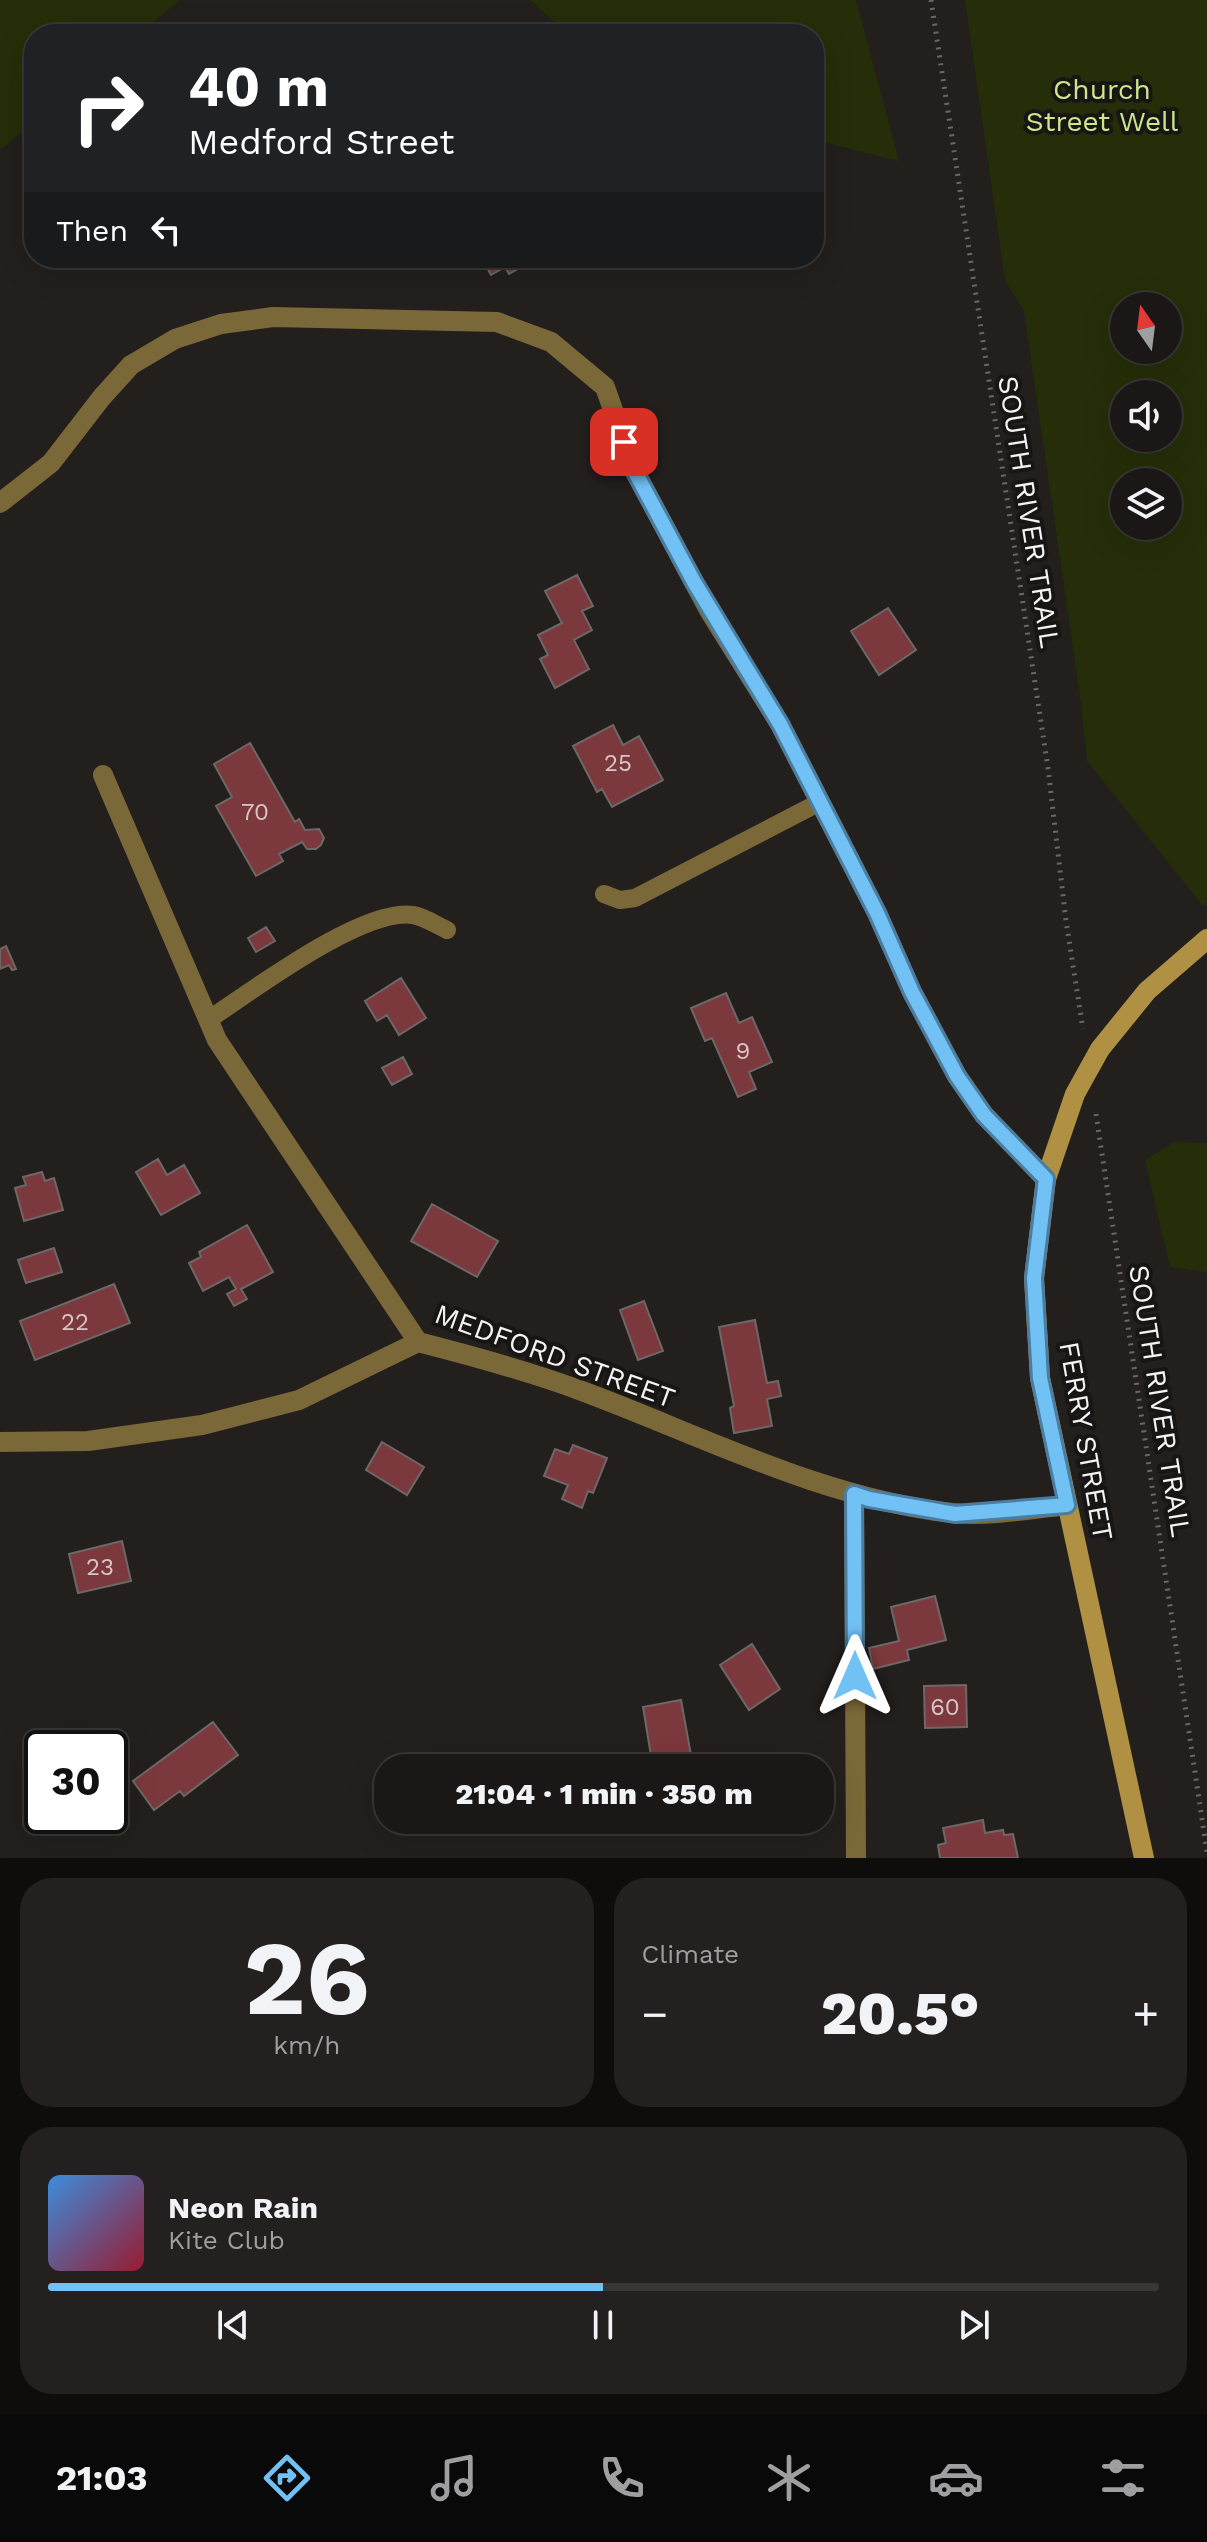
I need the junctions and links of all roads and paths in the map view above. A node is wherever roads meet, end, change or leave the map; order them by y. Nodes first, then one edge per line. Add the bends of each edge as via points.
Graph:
1 (931, 0) edge
2 (0, 503) edge
3 (103, 775) dead end
4 (820, 802) junction
5 (604, 894) dead end
6 (447, 930) dead end
7 (1207, 939) edge
8 (208, 1020) junction
9 (1083, 1030) dead end
10 (1096, 1112) dead end
11 (1046, 1179) junction
12 (418, 1342) junction
13 (0, 1442) edge
14 (854, 1494) junction
15 (1067, 1505) junction
16 (1207, 1852) edge
17 (856, 1858) edge
18 (1144, 1858) edge

1 - 9 path, SOUTH RIVER TRAIL
2 - 4 street via 51,463 131,365 175,339 221,324 273,317 497,322 551,342 605,387 634,470
3 - 8 street, MEDFORD STREET
4 - 5 lane via 635,898
4 - 11 street via 957,1076 984,1115
6 - 8 lane via 412,915 369,921
7 - 11 main road, FERRY STREET via 1147,991 1100,1049 1075,1094
8 - 12 street, MEDFORD STREET
10 - 16 path, SOUTH RIVER TRAIL
11 - 15 main road, FERRY STREET via 1034,1278 1040,1378
12 - 13 street via 299,1400 202,1425 88,1441
12 - 14 street, MEDFORD STREET via 553,1381
14 - 15 street, MEDFORD STREET via 955,1514
14 - 17 street
15 - 18 main road, FERRY STREET

